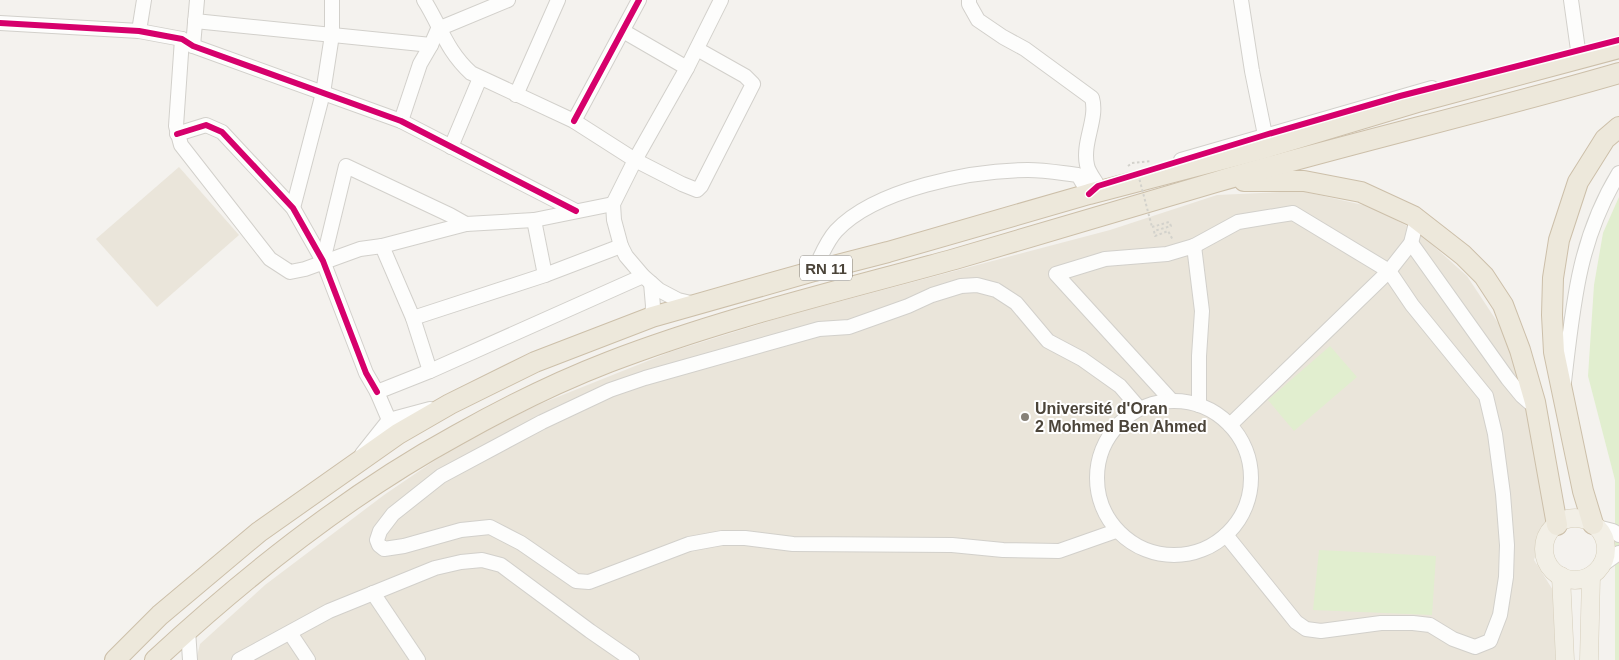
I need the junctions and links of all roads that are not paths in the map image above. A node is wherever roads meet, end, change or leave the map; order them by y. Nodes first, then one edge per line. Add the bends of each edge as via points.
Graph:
1 (144, 0) edge
2 (197, 0) edge
3 (332, 0) edge
4 (424, 0) edge
5 (508, 0) edge
6 (558, 0) edge
7 (639, 0) edge
8 (721, 0) edge
9 (969, 0) edge
10 (1242, 0) edge
11 (1571, 0) edge
12 (195, 21) junction
13 (0, 23) edge
14 (438, 29) junction
15 (139, 31) junction
16 (623, 31) junction
17 (332, 35) junction
18 (1619, 40) edge
19 (187, 43) junction
20 (431, 45) junction
21 (1619, 48) edge
22 (697, 49) junction
23 (1578, 50) junction
24 (687, 68) junction
25 (1619, 74) edge
26 (480, 78) junction
27 (323, 93) junction
28 (516, 95) junction
29 (401, 121) junction
30 (574, 122) junction
31 (1619, 127) edge
32 (177, 134) junction
33 (1265, 135) junction
34 (451, 146) junction
35 (635, 160) junction
36 (1619, 173) edge
37 (1217, 181) junction
38 (1094, 190) junction
39 (613, 204) junction
40 (293, 208) junction
41 (576, 211) junction
42 (1417, 219) junction
43 (534, 220) junction
44 (466, 224) junction
45 (1411, 243) junction
46 (382, 246) junction
47 (621, 246) junction
48 (1194, 246) junction
49 (323, 261) junction
50 (814, 271) junction
51 (1389, 271) junction
52 (545, 275) junction
53 (647, 280) junction
54 (699, 305) junction
55 (652, 317) junction
56 (413, 318) junction
57 (430, 371) junction
58 (377, 392) junction
59 (1563, 395) junction
60 (1172, 400) junction
61 (450, 404) junction
62 (1199, 405) junction
63 (1139, 408) junction
64 (1536, 408) junction
65 (390, 420) junction
66 (1230, 425) junction
67 (356, 464) junction
68 (1557, 525) junction
69 (1595, 526) junction
70 (1116, 531) junction
71 (1226, 535) junction
72 (1619, 535) edge
73 (1619, 553) edge
74 (1597, 570) junction
75 (1561, 576) junction
76 (373, 593) junction
77 (188, 630) junction
78 (290, 632) junction
79 (115, 660) edge
80 (156, 660) edge
81 (190, 660) edge
82 (239, 660) edge
83 (308, 660) edge
84 (418, 660) edge
85 (632, 660) edge
86 (1564, 660) edge
87 (1589, 660) edge

1 - 15 street
2 - 12 street
3 - 17 street
4 - 14 street
5 - 14 street
6 - 28 street
7 - 16 street
8 - 22 street
9 - 38 street via 978,20 1025,49 1092,98 1095,107 1087,138 1086,165
10 - 33 street
11 - 23 street
12 - 17 street
12 - 19 street
13 - 15 street
14 - 20 street
14 - 26 street via 460,63
15 - 19 street
16 - 24 street
16 - 30 street
17 - 20 street
17 - 27 street
18 - 23 street
19 - 27 street
19 - 32 street
20 - 29 street via 420,64
21 - 38 highway, RN 11 via 1421,101 1261,149
22 - 24 street
22 - 35 street via 745,76 753,84 701,186 697,190 689,187
23 - 33 street
24 - 35 street
25 - 37 highway, RN 11
26 - 28 street
26 - 34 street
27 - 29 street
27 - 40 street
28 - 30 street
29 - 34 street
30 - 35 street
31 - 59 highway via 1606,139 1578,182 1559,240 1552,315 1554,352
32 - 40 street via 206,125 222,132
32 - 49 street via 181,145 270,259 290,272
33 - 38 street
34 - 41 street
35 - 39 street
36 - 59 street via 1599,211 1579,272
37 - 42 highway via 1304,181 1361,192
37 - 77 highway, RN 11 via 1052,232 672,339 606,363 457,434 397,471 278,555
38 - 50 highway, RN 11
38 - 50 street via 1078,175 1031,170 985,173 921,186 857,214 836,232
39 - 41 street
39 - 47 street
40 - 49 street
41 - 43 street
42 - 45 street
42 - 64 highway via 1463,255 1484,276 1504,305
43 - 44 street
43 - 52 street
44 - 46 street
44 - 49 street via 346,166
45 - 51 street
45 - 64 street via 1508,380
46 - 49 street via 360,249
46 - 56 street
47 - 52 street
47 - 53 street
48 - 51 street via 1238,222 1293,213
48 - 60 street via 1167,254 1105,259 1056,274
48 - 62 street via 1202,311 1198,356
49 - 58 street via 366,373
50 - 54 highway, RN 11
51 - 66 street
51 - 71 street via 1412,306 1486,396 1495,434 1507,545 1500,615 1490,641 1475,647 1430,625 1413,623 1381,623 1321,631 1306,629 1296,622
52 - 56 street
53 - 54 street via 673,298
53 - 55 street
53 - 57 street
54 - 55 highway, RN 11
55 - 61 highway, RN 11 via 535,362
56 - 57 street
57 - 58 street
58 - 65 street
59 - 69 highway
60 - 62 street
60 - 63 street
61 - 65 street
61 - 67 highway, RN 11 via 398,434
62 - 66 street
63 - 70 street via 1119,422 1105,441 1097,464 1098,496
63 - 70 street via 1120,386 1082,359 1048,341 1016,303 996,290 977,285 961,286 849,327 819,329 610,390 441,476 393,514 377,540 384,549 461,530 490,527 521,543 576,581 589,582 689,544 722,538 793,544 952,545 1059,551
64 - 68 highway
65 - 67 street
66 - 71 street via 1244,445 1251,477 1250,493 1242,516
67 - 79 highway, RN 11 via 259,532 160,615
68 - 69 main road via 1571,519 1586,520
68 - 75 main road via 1547,537 1545,552 1550,566
69 - 72 street via 1613,530
69 - 74 main road via 1606,543
70 - 71 street via 1143,549 1158,554 1183,555 1206,549
73 - 74 street
74 - 75 main road via 1576,580
74 - 87 main road
75 - 86 main road
76 - 78 street
76 - 84 street
76 - 85 street via 435,568 482,560 501,565
77 - 80 highway, RN 11
77 - 81 street
78 - 82 street
78 - 83 street

